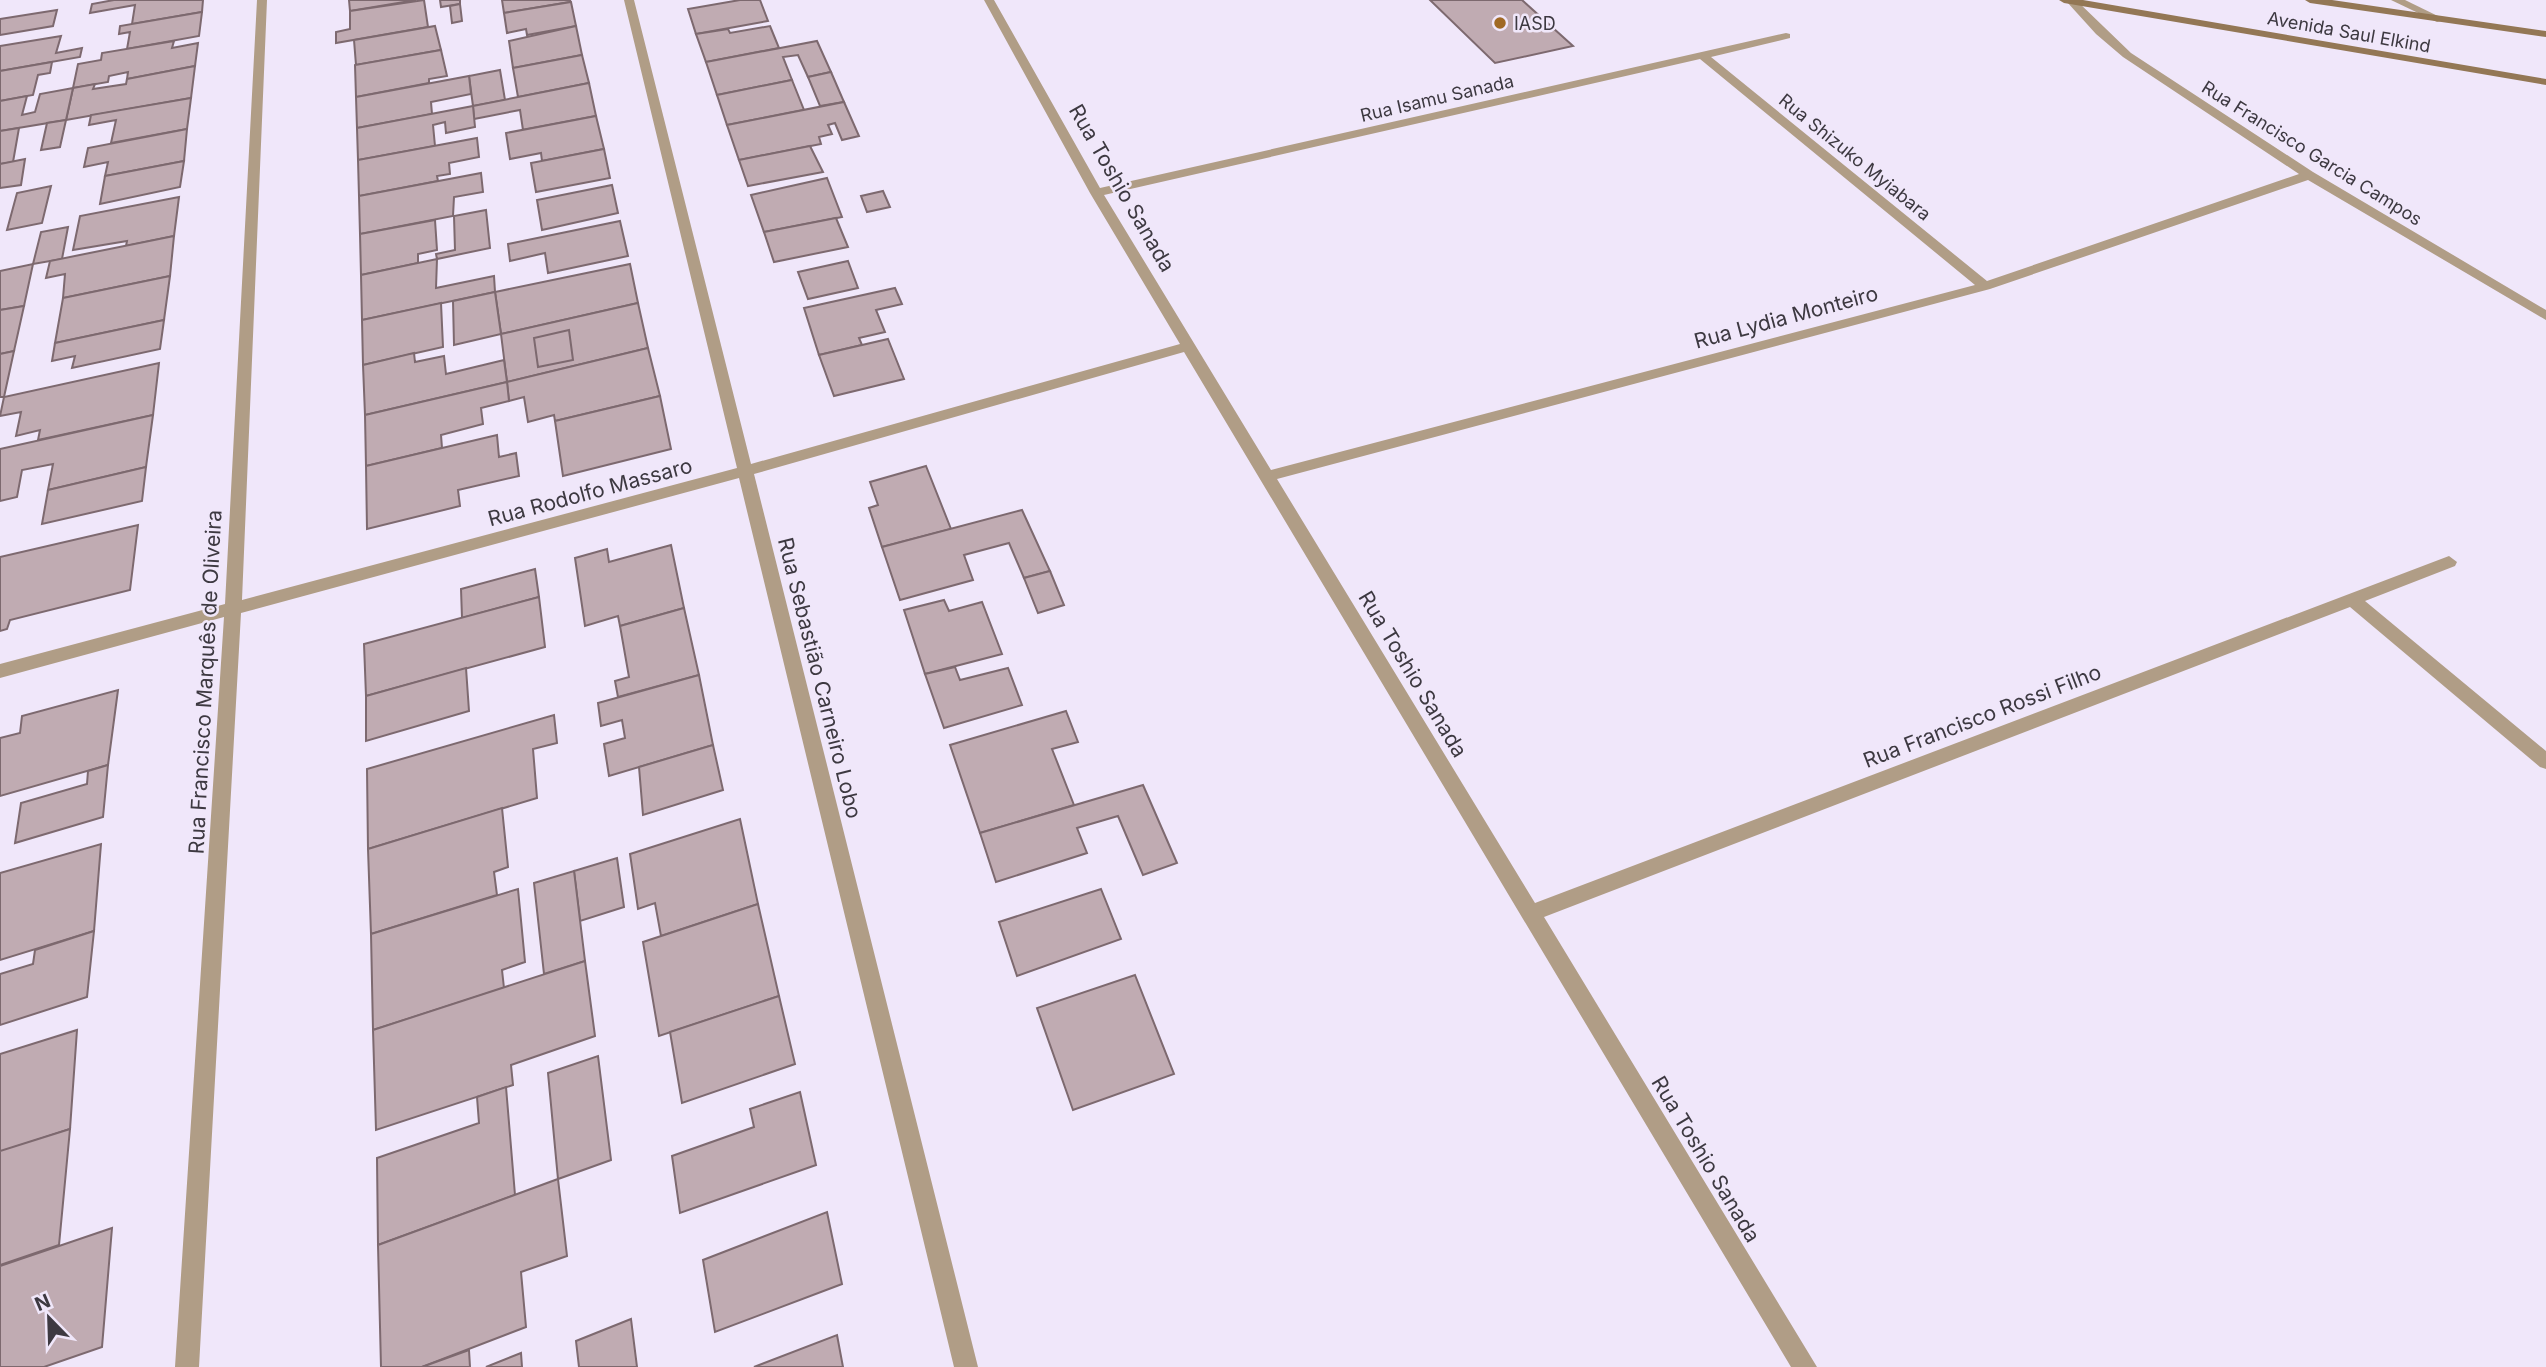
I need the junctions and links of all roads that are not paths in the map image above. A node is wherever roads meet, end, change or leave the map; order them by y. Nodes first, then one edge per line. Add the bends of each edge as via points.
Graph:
1 (262, 0) edge
2 (629, 0) edge
3 (989, 0) edge
4 (2310, 0) edge
5 (2396, 0) edge
6 (2068, 1) edge
7 (2441, 20) junction
8 (2546, 34) edge
9 (1786, 36) dead end
10 (1703, 56) junction
11 (2546, 82) edge
12 (2309, 175) junction
13 (1096, 192) junction
14 (1985, 286) junction
15 (2546, 316) edge
16 (1188, 346) junction
17 (746, 471) junction
18 (1267, 476) junction
19 (2449, 562) dead end
20 (2352, 600) junction
21 (233, 611) junction
22 (0, 671) edge
23 (2546, 762) edge
24 (1531, 913) junction
25 (187, 1367) edge
26 (966, 1367) edge
27 (1805, 1367) edge

1 - 21 street, Rua Francisco Marquês de Oliveira
2 - 17 street, Rua Sebastião Carneiro Lobo
3 - 13 street, Rua Toshio Sanada
4 - 7 main road, Avenida Saul Elkind
5 - 7 street
6 - 11 main road, Avenida Saul Elkind
6 - 12 street, Rua Francisco Garcia Campos via 2127,55
7 - 8 main road, Avenida Saul Elkind
9 - 10 street, Rua Isamu Sanada
10 - 13 street, Rua Isamu Sanada
10 - 14 street, Rua Shizuko Myiabara
12 - 14 street, Rua Lydia Monteiro
12 - 15 street, Rua Francisco Garcia Campos
13 - 16 street, Rua Toshio Sanada
14 - 18 street, Rua Lydia Monteiro
16 - 17 street, Rua Rodolfo Massaro
16 - 18 street, Rua Toshio Sanada
17 - 21 street, Rua Rodolfo Massaro
17 - 26 street, Rua Sebastião Carneiro Lobo
18 - 24 street, Rua Toshio Sanada
19 - 20 street, Rua Francisco Rossi Filho
20 - 23 street
20 - 24 street, Rua Francisco Rossi Filho
21 - 22 street, Rua Rodolfo Massaro
21 - 25 street, Rua Francisco Marquês de Oliveira
24 - 27 street, Rua Toshio Sanada

